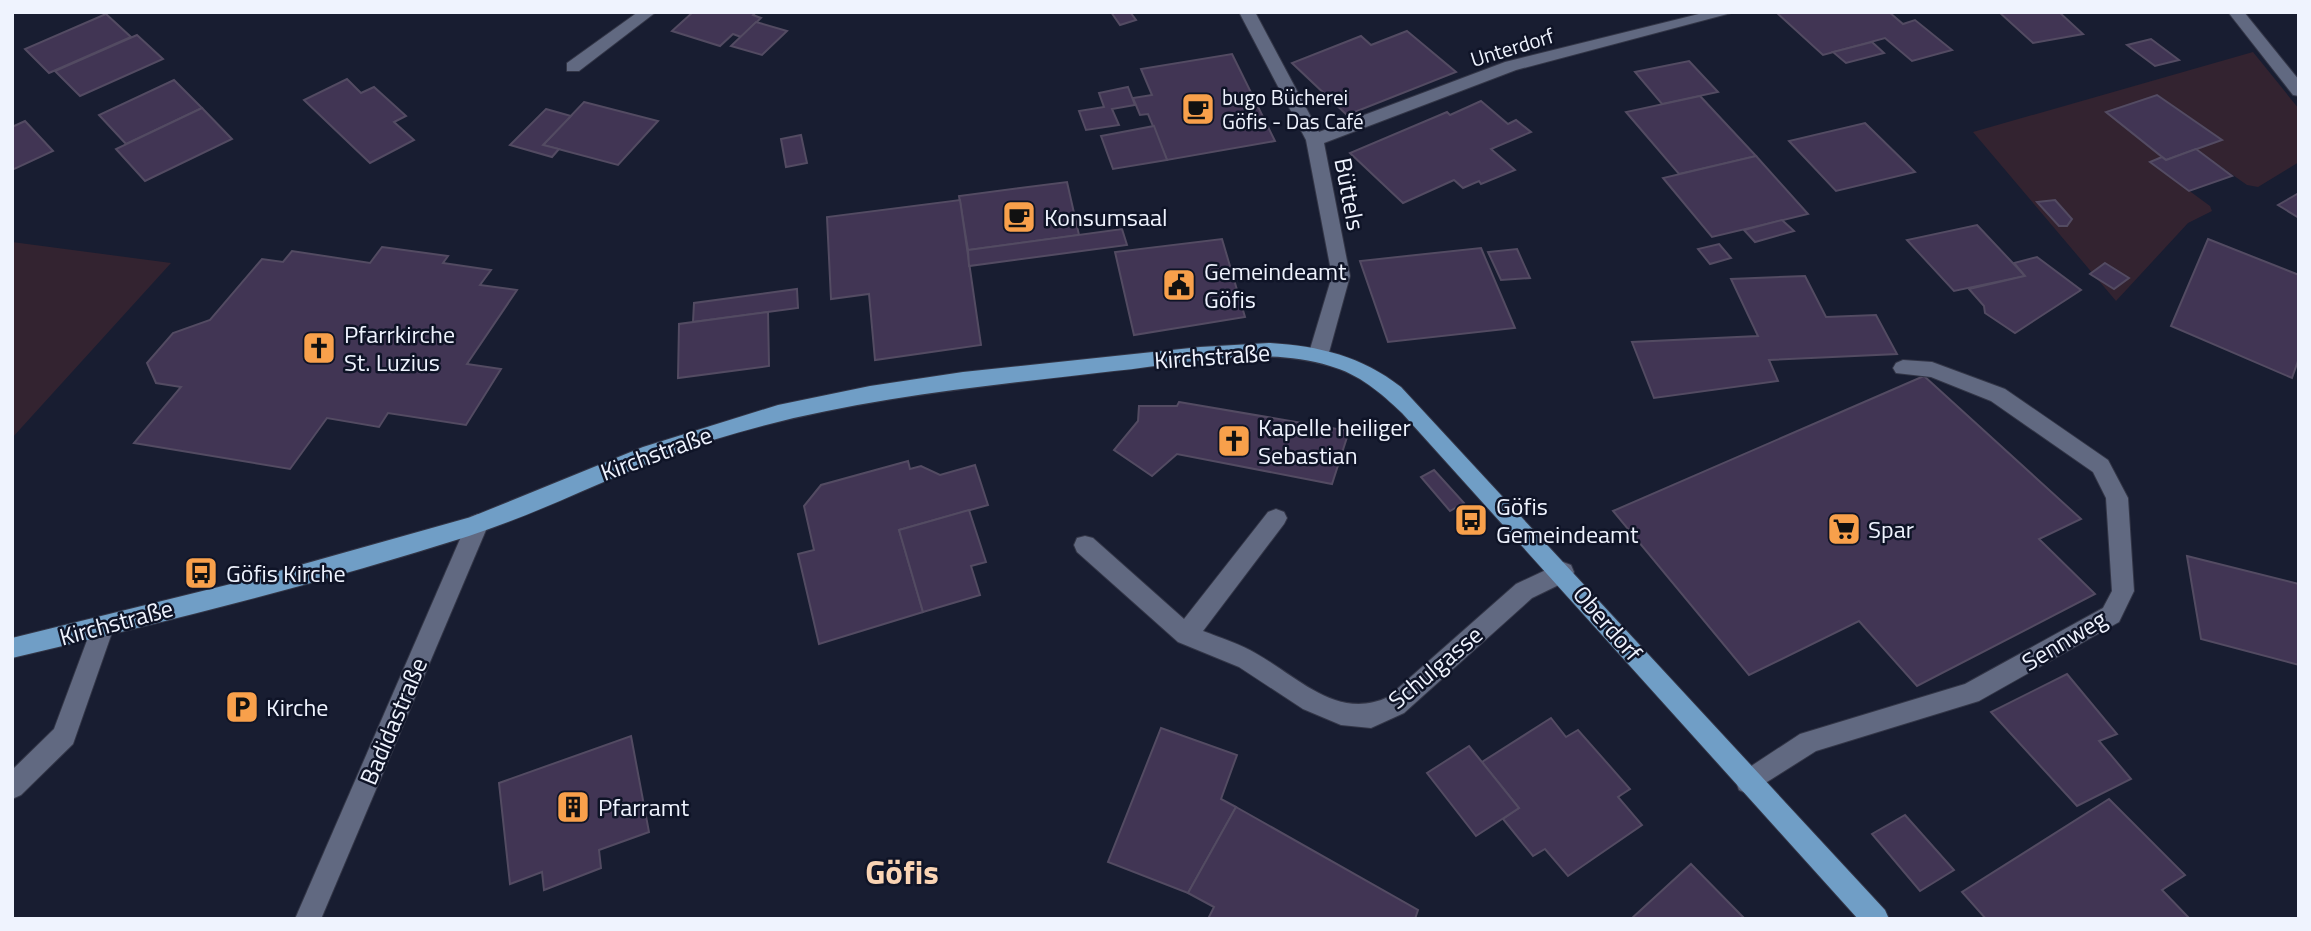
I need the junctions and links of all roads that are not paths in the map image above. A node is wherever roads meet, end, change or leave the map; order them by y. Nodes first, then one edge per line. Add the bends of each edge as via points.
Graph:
1 (648, 12) edge
2 (1247, 12) edge
3 (1727, 12) edge
4 (2236, 12) edge
5 (573, 67) dead end
6 (2299, 91) edge
7 (1315, 141) junction
8 (1318, 356) junction
9 (1903, 368) dead end
10 (1276, 518) dead end
11 (478, 523) junction
12 (1085, 545) dead end
13 (1563, 572) junction
14 (103, 626) junction
15 (1186, 635) junction
16 (12, 648) edge
17 (1748, 782) junction
18 (12, 787) edge
19 (308, 919) edge
20 (1876, 919) edge

1 - 5 street
2 - 7 street, Büttels
3 - 7 street, Unterdorf via 1511,66
4 - 6 street
7 - 8 street, Büttels via 1340,276
8 - 11 main road, Kirchstraße via 1274,351 1193,356 917,385 822,402 631,460
8 - 13 main road, Oberdorf via 1357,367 1381,384
9 - 17 street, Sennweg via 1932,370 1997,395 2101,466 2117,498 2123,591 2111,615 1971,693 1809,742
10 - 15 street
11 - 14 main road, Kirchstraße
11 - 19 street, Badidastraße
12 - 15 street, Schulgasse
13 - 15 street, Schulgasse via 1524,591 1396,705 1371,717 1341,714 1311,701 1247,660
13 - 17 main road, Oberdorf
14 - 16 main road, Kirchstraße
14 - 18 street via 64,736
17 - 20 main road, Oberdorf

